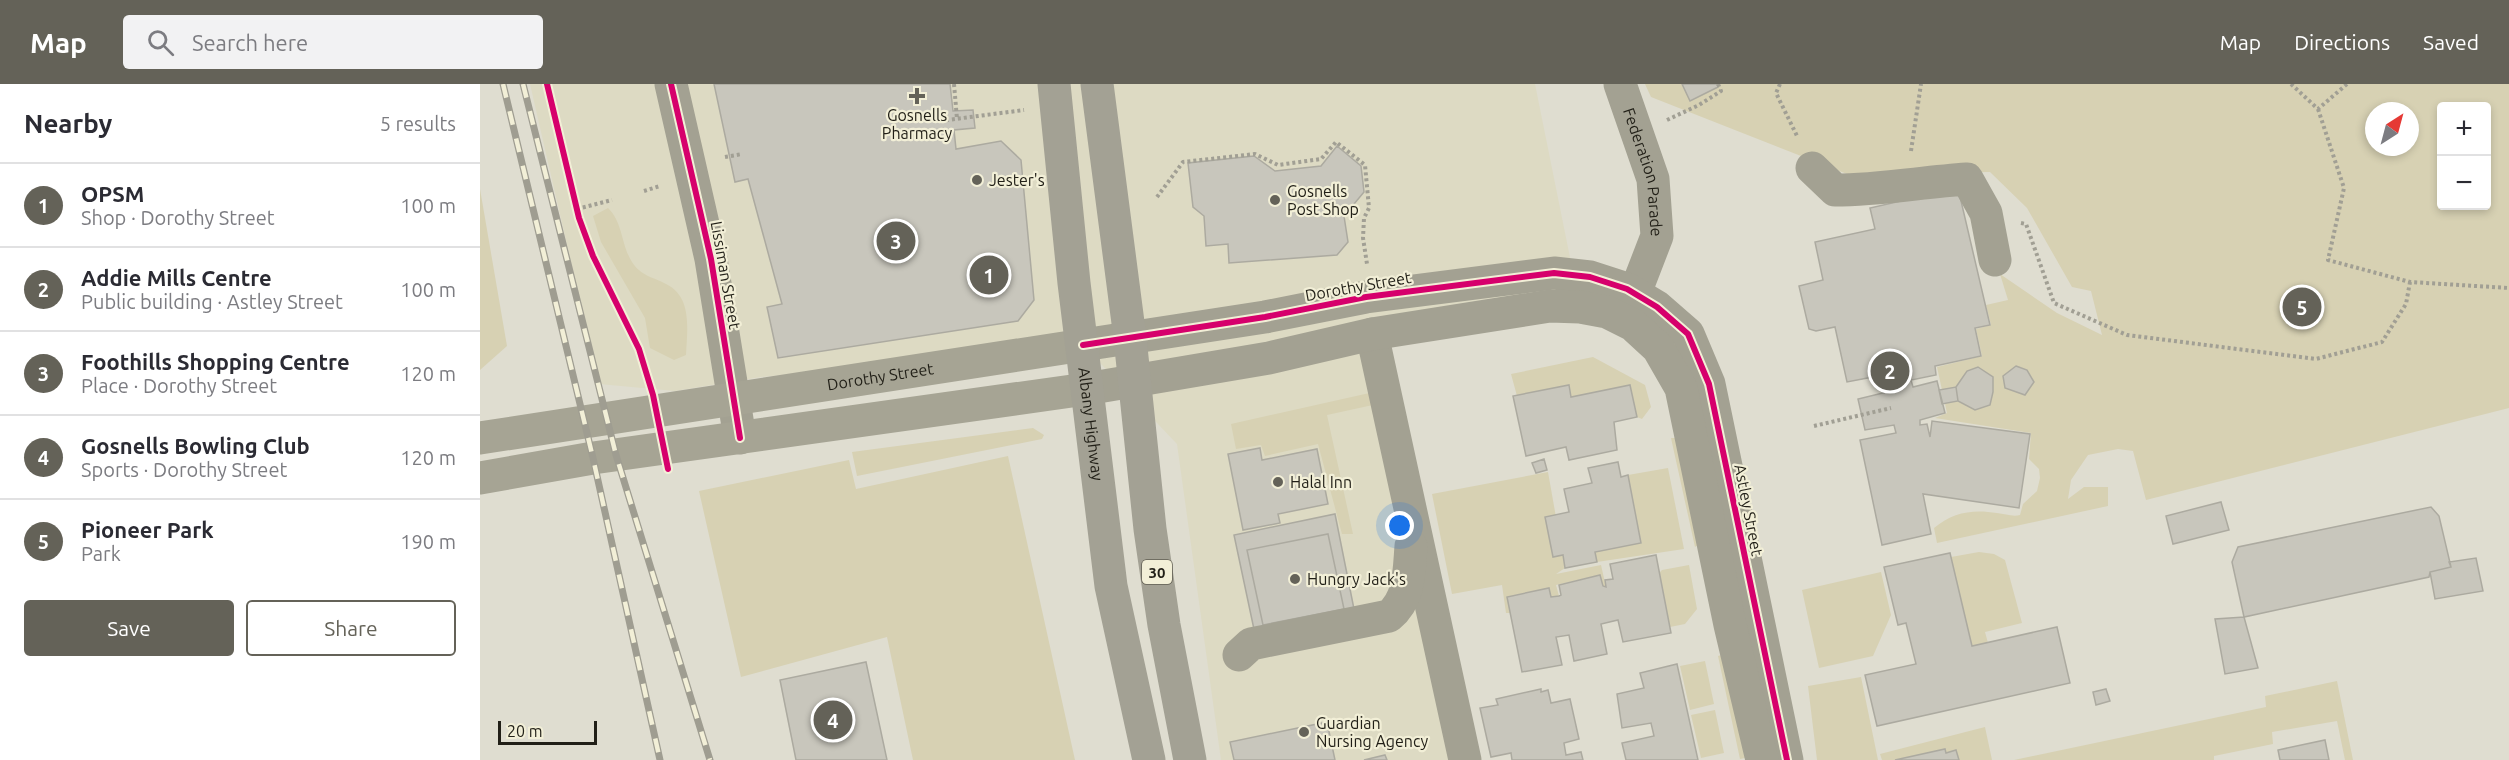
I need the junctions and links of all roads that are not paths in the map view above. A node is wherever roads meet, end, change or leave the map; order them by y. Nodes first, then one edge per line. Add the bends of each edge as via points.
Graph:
1 (671, 84) edge
2 (1054, 84) edge
3 (1097, 84) edge
4 (1620, 84) edge
5 (1812, 168) road end
6 (1995, 260) dead end
7 (1635, 293) junction
8 (1372, 334) junction
9 (1130, 338) junction
10 (1083, 345) junction
11 (1134, 382) junction
12 (1086, 389) junction
13 (734, 400) junction
14 (480, 438) edge
15 (740, 438) junction
16 (480, 478) edge
17 (1412, 518) junction
18 (1239, 655) dead end
19 (1149, 760) edge
20 (1190, 760) edge
21 (1465, 760) edge
22 (1762, 760) edge
23 (1787, 760) edge

1 - 13 street, Lissiman Street via 711,260
2 - 10 highway, Albany Highway
3 - 9 highway, 30
4 - 7 street, Federation Parade via 1653,179 1657,236
5 - 6 street via 1835,190 1874,190 1966,179 1986,213
7 - 9 street, Dorothy Street via 1590,277 1554,273 1386,294
7 - 23 street, Astley Street via 1688,334 1709,384
8 - 11 street via 1269,358
8 - 17 street
8 - 22 street via 1550,306 1580,307 1607,312 1634,325 1658,348 1681,388
9 - 10 street, Dorothy Street
9 - 11 highway, 30
10 - 12 highway, Albany Highway
10 - 13 main road, Dorothy Street
11 - 12 street
11 - 20 highway, 30 via 1164,625
12 - 15 main road
12 - 19 highway, Albany Highway via 1111,586
13 - 14 main road, Dorothy Street
13 - 15 street, Lissiman Street
15 - 16 main road
17 - 18 street via 1407,587 1393,613 1383,619 1251,644
17 - 21 street

